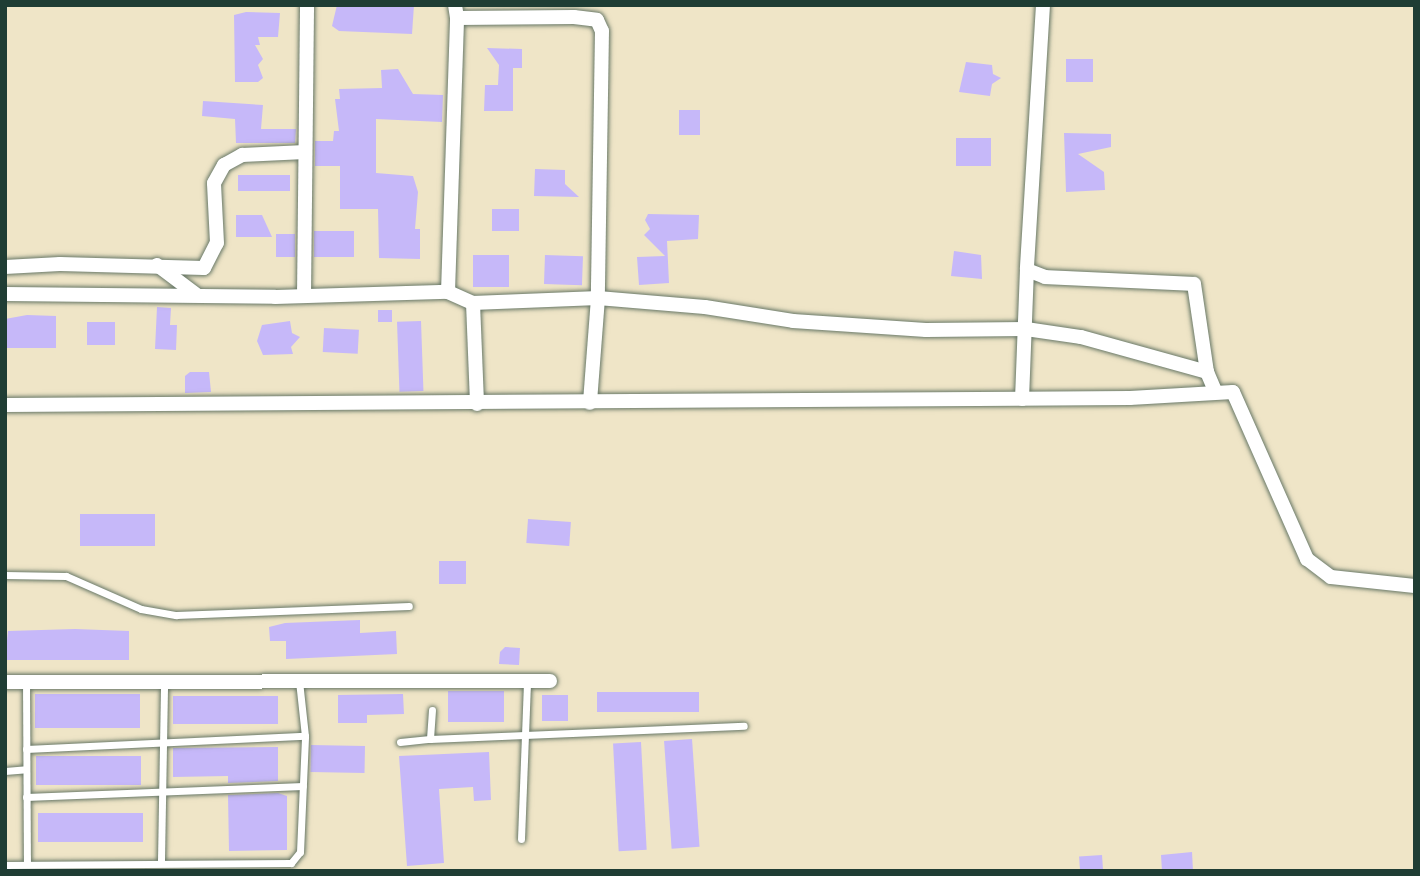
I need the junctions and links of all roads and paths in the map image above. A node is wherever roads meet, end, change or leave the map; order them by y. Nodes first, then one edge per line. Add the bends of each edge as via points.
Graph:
1 (307, 5) edge
2 (1043, 5) edge
3 (456, 12) edge
4 (305, 152) junction
5 (157, 265) junction
6 (9, 269) edge
7 (1027, 270) junction
8 (448, 292) junction
9 (5, 294) edge
10 (198, 295) junction
11 (304, 296) junction
12 (598, 298) junction
13 (473, 303) junction
14 (1026, 328) junction
15 (1207, 372) junction
16 (1215, 391) junction
17 (1022, 399) junction
18 (590, 403) junction
19 (477, 404) junction
20 (5, 405) edge
21 (5, 575) edge
22 (1415, 586) edge
23 (409, 606) dead end
24 (299, 681) junction
25 (527, 681) junction
26 (550, 681) dead end
27 (5, 682) edge
28 (26, 682) junction
29 (164, 682) junction
30 (432, 710) dead end
31 (744, 726) dead end
32 (305, 736) junction
33 (525, 737) junction
34 (430, 739) junction
35 (164, 741) junction
36 (400, 742) dead end
37 (26, 749) junction
38 (26, 769) junction
39 (5, 771) edge
40 (303, 786) junction
41 (164, 792) junction
42 (26, 797) junction
43 (521, 839) dead end
44 (161, 860) junction
45 (27, 863) junction
46 (5, 865) edge

1 - 4 street
2 - 7 street
3 - 8 street
3 - 12 street via 597,20 603,31
4 - 5 street via 242,155 224,165 214,183 214,255 204,268 194,271
4 - 11 street
5 - 6 street
5 - 10 street
7 - 14 street
7 - 15 street via 1045,277 1194,284
8 - 11 street
8 - 13 street
9 - 10 street
10 - 11 street
12 - 13 street
12 - 14 street via 705,307 793,321 939,331
12 - 18 street
13 - 19 street
14 - 15 street via 1081,337
14 - 17 street
15 - 16 street
16 - 17 street via 1204,396
16 - 22 street via 1233,392 1307,559 1331,577
17 - 18 street
18 - 19 street
19 - 20 street
21 - 23 lane via 66,576 141,609 176,615
24 - 25 street
24 - 29 street
24 - 32 lane
25 - 26 street
25 - 33 lane
27 - 28 street
28 - 29 street
28 - 37 lane
29 - 35 lane
30 - 34 lane
31 - 33 lane
32 - 35 lane
32 - 40 lane
33 - 34 lane
33 - 43 lane
34 - 36 lane
35 - 37 lane
35 - 41 lane
37 - 38 lane
38 - 39 lane
38 - 42 lane
40 - 41 lane
40 - 44 lane via 300,852 291,863
41 - 42 lane
41 - 44 lane
42 - 45 lane
44 - 45 lane
45 - 46 lane

